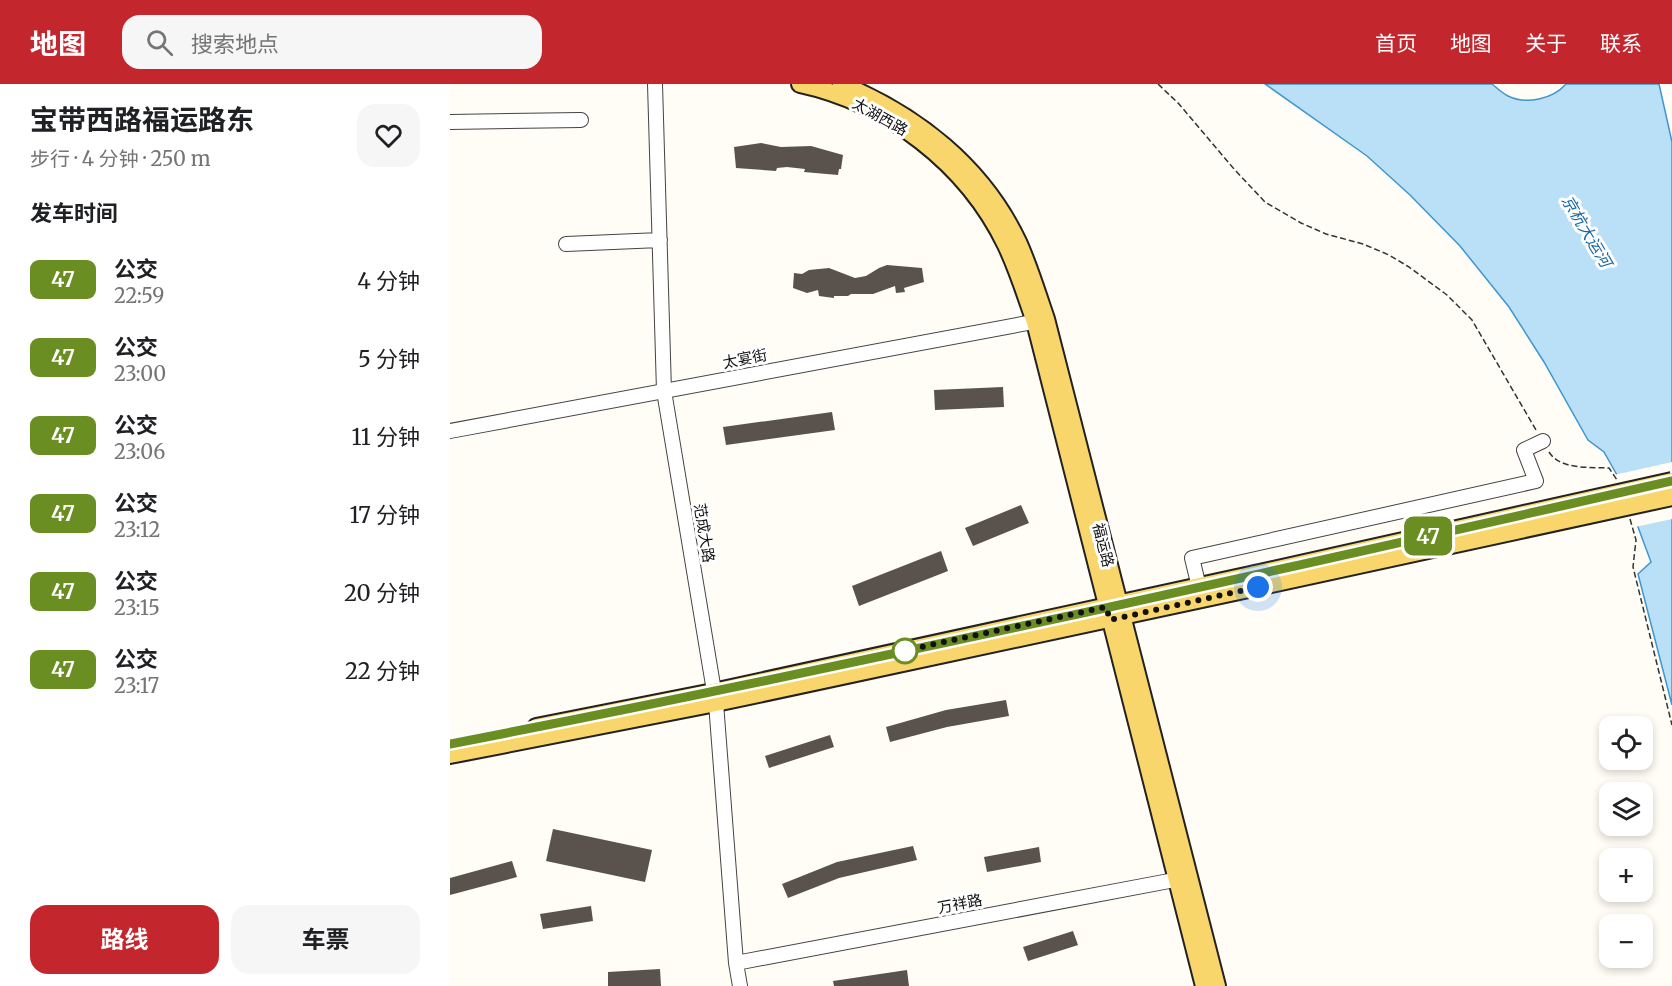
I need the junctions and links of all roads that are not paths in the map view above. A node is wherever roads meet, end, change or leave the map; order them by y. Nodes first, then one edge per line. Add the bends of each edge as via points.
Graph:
1 (655, 84) edge
2 (800, 84) edge
3 (841, 84) edge
4 (581, 120) dead end
5 (450, 122) edge
6 (927, 138) junction
7 (660, 240) junction
8 (566, 244) dead end
9 (1040, 321) junction
10 (664, 391) junction
11 (450, 431) edge
12 (1543, 441) road end
13 (1672, 481) edge
14 (1672, 497) edge
15 (1256, 581) junction
16 (1199, 587) junction
17 (1114, 613) junction
18 (714, 698) junction
19 (450, 744) edge
20 (450, 755) edge
21 (1183, 879) junction
22 (736, 963) junction
23 (740, 986) edge
24 (1204, 986) edge
25 (1217, 986) edge

1 - 7 street, 范成大路
2 - 6 main road, 太湖西路 via 836,94
3 - 6 main road, 太湖西路 via 884,104
4 - 5 street
6 - 9 main road, 福运路 via 968,168 1000,210 1025,260
7 - 8 street
7 - 10 street, 范成大路
9 - 10 street, 太宴街
9 - 17 main road, 福运路
10 - 11 street, 太宴街
10 - 18 street, 范成大路
12 - 16 street via 1524,450 1536,482 1192,558
13 - 15 main road, bridge
14 - 15 main road, bridge
15 - 16 main road
15 - 17 main road
16 - 17 main road
17 - 18 main road
17 - 21 main road, 福运路
18 - 19 main road
18 - 20 main road
18 - 22 street, 范成大路
21 - 22 street, 万祥路
21 - 24 main road, 福运路
21 - 25 main road, 福运路
22 - 23 street, 范成大路

